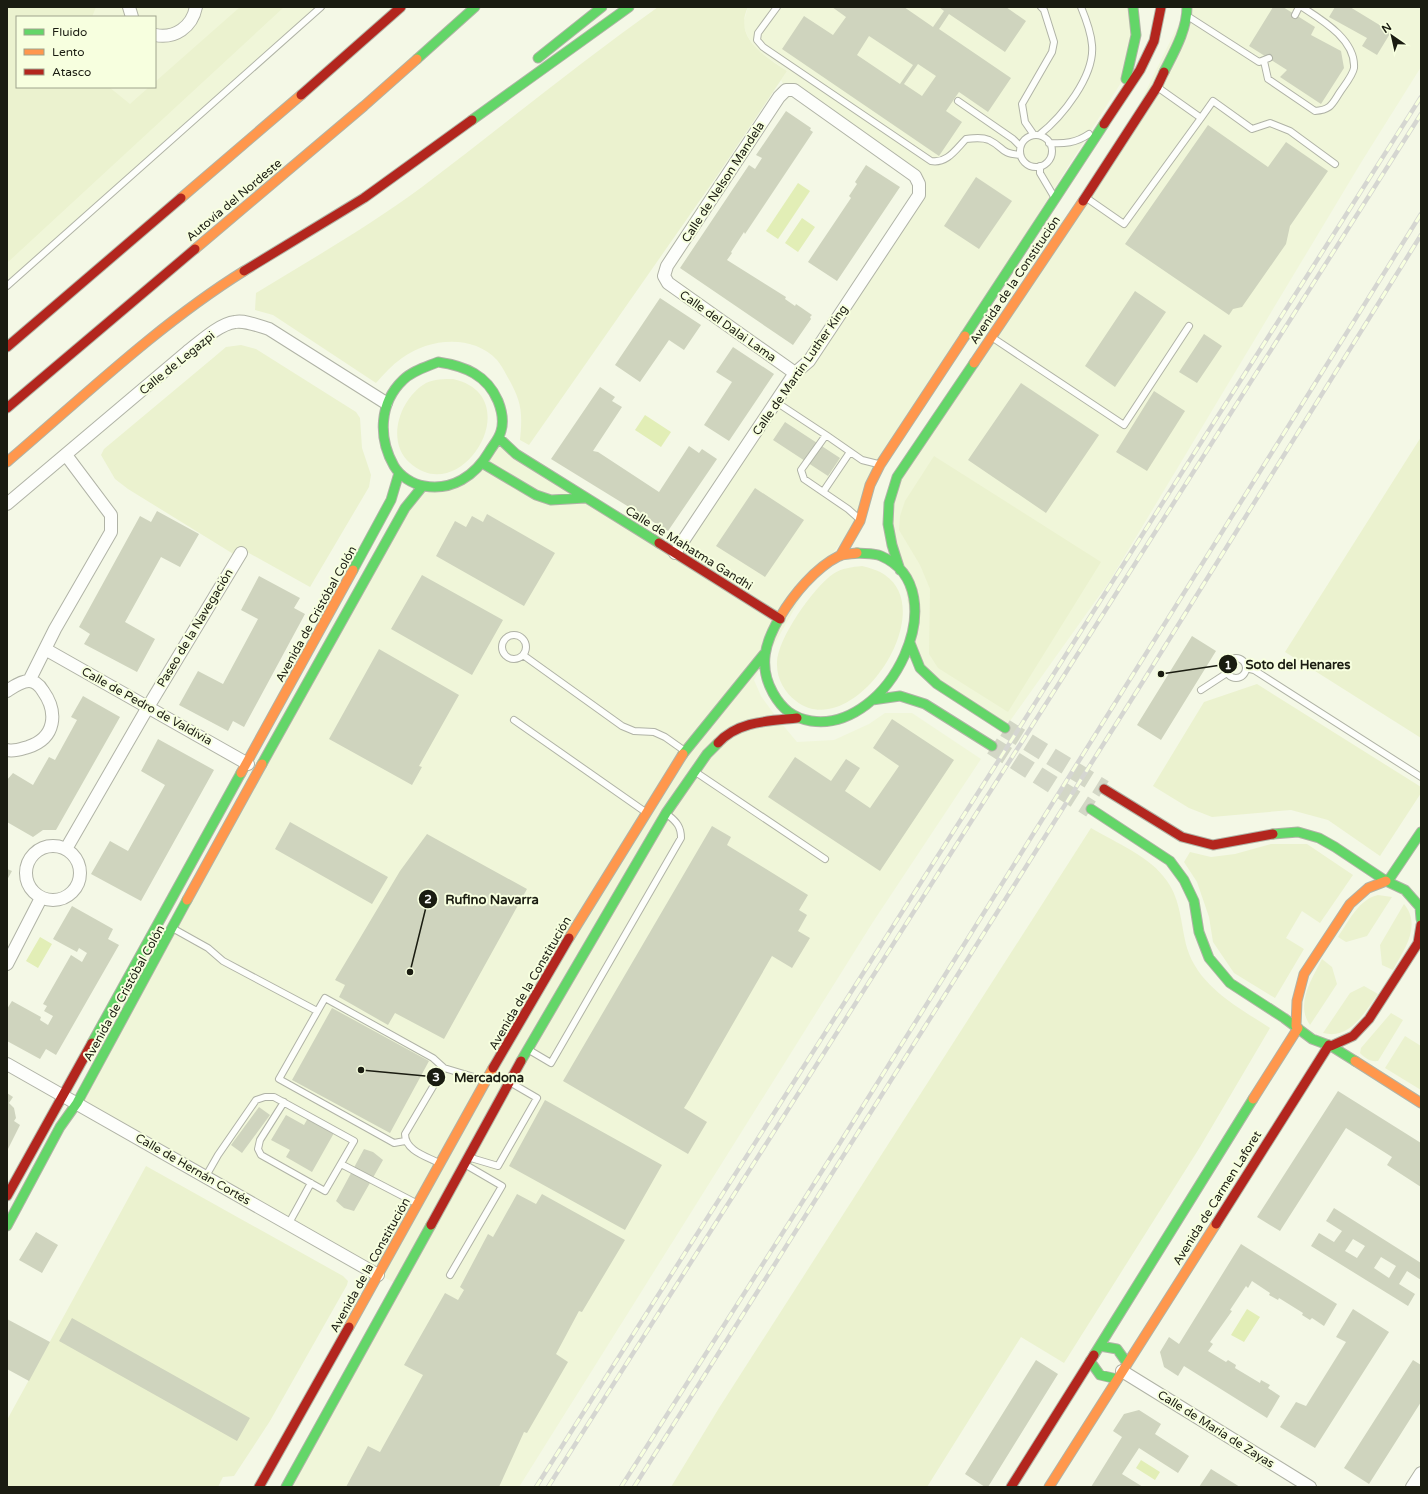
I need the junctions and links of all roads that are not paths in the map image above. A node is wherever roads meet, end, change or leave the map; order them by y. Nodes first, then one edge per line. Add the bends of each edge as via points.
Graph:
1 (196, 7) edge
2 (320, 7) edge
3 (401, 7) edge
4 (475, 7) edge
5 (602, 7) edge
6 (629, 7) edge
7 (777, 7) edge
8 (1041, 7) edge
9 (1082, 7) edge
10 (1133, 7) edge
11 (1161, 7) edge
12 (1300, 7) edge
13 (1187, 11) edge
14 (1295, 15) dead end
15 (156, 35) edge
16 (531, 65) dead end
17 (519, 74) dead end
18 (1157, 87) junction
19 (786, 90) joint
20 (958, 101) dead end
21 (1118, 102) junction
22 (1201, 118) junction
23 (1106, 122) junction
24 (1037, 135) junction
25 (1049, 142) junction
26 (1020, 146) junction
27 (1020, 155) junction
28 (1334, 164) dead end
29 (1040, 166) junction
30 (405, 168) junction
31 (1086, 197) junction
32 (1055, 201) junction
33 (664, 276) joint
34 (7, 286) edge
35 (1189, 326) dead end
36 (991, 337) junction
37 (7, 347) edge
38 (796, 373) junction
39 (776, 402) junction
40 (386, 403) junction
41 (7, 408) edge
42 (826, 435) junction
43 (499, 438) junction
44 (850, 452) junction
45 (66, 455) junction
46 (7, 462) edge
47 (482, 463) junction
48 (880, 465) junction
49 (399, 473) junction
50 (422, 487) junction
51 (823, 492) junction
52 (584, 498) junction
53 (7, 504) edge
54 (860, 520) junction
55 (240, 553) dead end
56 (675, 553) junction
57 (840, 556) junction
58 (900, 570) junction
59 (780, 619) junction
60 (910, 643) junction
61 (45, 649) junction
62 (764, 654) junction
63 (523, 655) dead end
64 (1246, 668) junction
65 (1227, 673) junction
66 (29, 681) junction
67 (1201, 690) dead end
68 (7, 691) edge
69 (872, 700) junction
70 (148, 707) junction
71 (797, 718) junction
72 (514, 720) dead end
73 (1005, 728) tunnel mouth
74 (992, 746) tunnel mouth
75 (7, 750) edge
76 (685, 751) junction
77 (248, 764) junction
78 (259, 770) junction
79 (694, 772) junction
80 (1421, 777) edge
81 (1104, 789) tunnel mouth
82 (1090, 809) tunnel mouth
83 (645, 812) junction
84 (666, 813) junction
85 (1421, 832) edge
86 (66, 849) junction
87 (825, 859) dead end
88 (1387, 881) junction
89 (41, 898) junction
90 (1420, 904) edge
91 (1421, 919) edge
92 (1421, 925) edge
93 (173, 928) junction
94 (7, 964) edge
95 (317, 1011) junction
96 (1297, 1027) junction
97 (1330, 1045) junction
98 (528, 1049) junction
99 (7, 1064) edge
100 (444, 1068) junction
101 (487, 1081) junction
102 (510, 1082) junction
103 (62, 1094) junction
104 (284, 1102) junction
105 (77, 1103) junction
106 (1421, 1103) edge
107 (405, 1141) junction
108 (466, 1161) junction
109 (341, 1164) junction
110 (440, 1164) junction
111 (206, 1176) junction
112 (311, 1183) junction
113 (7, 1196) edge
114 (418, 1204) junction
115 (289, 1223) junction
116 (7, 1226) edge
117 (378, 1275) junction
118 (450, 1275) dead end
119 (1100, 1346) junction
120 (1090, 1361) junction
121 (1122, 1371) junction
122 (1421, 1473) edge
123 (259, 1487) edge
124 (286, 1487) edge
125 (1011, 1487) edge
126 (1049, 1487) edge
127 (1310, 1487) edge
128 (1412, 1487) edge

1 - 15 street via 194,16 187,26 175,34
2 - 34 lane
3 - 37 main road
4 - 41 main road, Autovía del Nordeste via 364,106
5 - 16 main road
6 - 30 main road
7 - 27 lane via 758,33 757,40 763,47 931,161 940,163 966,139 979,138 989,140 1006,154
8 - 24 lane via 1054,42 1052,52 1022,104 1025,122
9 - 24 lane via 1092,45 1087,75 1057,119
10 - 21 main road via 1136,35 1129,70
11 - 21 main road, Avenida de la Constitución via 1154,41 1140,70
12 - 13 lane via 1322,21 1346,43 1352,56 1354,69 1331,106 1324,111 1315,111 1268,79 1266,60 1259,62
12 - 14 lane
13 - 18 main road, Avenida de la Constitución via 1177,46
17 - 30 main road
18 - 22 lane
18 - 31 main road, Avenida de la Constitución
19 - 33 street, Calle de Nelson Mandela via 667,266
19 - 38 street, Calle de Martin Luther King via 794,90 915,176 919,184 919,195 809,361
20 - 26 lane
21 - 23 main road, Avenida de la Constitución
22 - 28 lane via 1213,101 1252,129 1270,123 1290,131
22 - 31 lane via 1124,224
23 - 25 lane via 1080,141
23 - 32 main road, Avenida de la Constitución
24 - 25 lane
24 - 26 lane via 1025,138
25 - 29 lane via 1051,154
26 - 27 lane
27 - 29 lane via 1032,166
29 - 32 lane via 1040,173
30 - 46 main road via 364,198 214,290 143,346
31 - 36 main road, Avenida de la Constitución
32 - 48 main road, Avenida de la Constitución
33 - 38 street, Calle del Dalai Lama via 668,284
35 - 36 lane via 1124,425
36 - 58 main road, Avenida de la Constitución via 896,477 888,498 886,520 889,540
38 - 39 street, Calle de Martin Luther King
39 - 42 lane
39 - 56 street, Calle de Martin Luther King
40 - 43 main road via 403,381 422,368 438,362 460,365 490,386 502,414
40 - 45 street, Calle de Legazpi via 269,329 235,322 214,331
40 - 49 main road via 382,424 383,443
42 - 44 lane
42 - 51 lane via 801,470 804,479
43 - 47 main road
43 - 52 main road, Calle de Mahatma Gandhi via 516,454
44 - 48 lane via 862,460
44 - 51 lane
45 - 53 street, Calle de Legazpi
45 - 61 street via 111,516 111,532
47 - 50 main road via 469,476 453,483
47 - 52 main road via 536,495 551,500
48 - 54 main road, Avenida de la Constitución via 870,485
49 - 50 main road
49 - 77 main road, Avenida de Cristóbal Colón via 391,500
50 - 78 main road, Avenida de Cristóbal Colón via 405,508
51 - 54 lane
52 - 56 main road, Calle de Mahatma Gandhi
54 - 57 main road, Avenida de la Constitución
55 - 70 street, Paseo de la Navegación
56 - 59 main road, Calle de Mahatma Gandhi
57 - 58 main road via 857,552 881,556
57 - 59 main road via 813,576 794,597
58 - 60 main road via 913,591 916,613
59 - 62 main road via 769,638
60 - 69 main road via 897,672
60 - 73 main road via 920,668 937,684
61 - 66 street
61 - 70 street, Calle de Pedro de Valdivia
62 - 71 main road via 765,674 772,693 783,707
62 - 76 main road, Avenida de la Constitución
63 - 76 lane via 622,726 634,732 654,732
64 - 65 lane via 1245,673 1238,678
64 - 65 lane via 1243,660 1234,658 1226,663
64 - 80 lane via 1254,670
65 - 67 lane
66 - 68 street via 17,684
66 - 75 street via 38,684 51,702 52,726 45,737 33,746
69 - 71 main road via 844,718 817,724
69 - 74 main road via 900,696 925,704
70 - 77 street, Calle de Pedro de Valdivia
70 - 86 street, Paseo de la Navegación
71 - 79 main road via 770,719 740,727 723,737
72 - 83 lane
76 - 83 main road, Avenida de la Constitución
77 - 78 main road
77 - 103 main road, Avenida de Cristóbal Colón
78 - 93 main road, Avenida de Cristóbal Colón
79 - 84 main road
79 - 87 lane
81 - 88 main road via 1182,837 1213,845 1298,832 1335,846
82 - 96 main road via 1170,861 1184,880 1194,901 1199,932 1209,958 1230,984
83 - 101 main road, Avenida de la Constitución via 528,1006
84 - 98 main road
84 - 98 lane via 678,823 681,838 551,1063
85 - 88 main road
86 - 89 street via 76,859 80,872 78,886 68,896 55,900
86 - 89 street via 54,846 40,849 28,861 26,874 30,889
88 - 90 main road via 1405,890
88 - 96 main road via 1368,888 1350,904 1304,974 1297,1001
89 - 94 street
90 - 91 main road
92 - 97 main road via 1418,943 1370,1019 1353,1036
93 - 95 lane via 208,948 223,961
93 - 105 main road, Avenida de Cristóbal Colón
95 - 100 lane via 325,998 433,1058
95 - 107 lane via 279,1079 336,1107 394,1143
96 - 97 main road via 1312,1039
96 - 119 main road, Avenida de Carmen Laforet
97 - 106 main road
97 - 121 main road, Avenida de Carmen Laforet
98 - 102 main road
99 - 103 street, Calle de Hernán Cortés
100 - 101 lane
100 - 107 lane via 405,1134
101 - 110 main road, Avenida de la Constitución
102 - 108 main road
102 - 108 lane via 538,1098 498,1166
103 - 105 street, Calle de Hernán Cortés
103 - 113 main road, Avenida de Cristóbal Colón via 50,1121
104 - 109 lane via 354,1141
104 - 111 lane via 274,1097 256,1100
104 - 112 lane via 260,1140 258,1149 261,1155
105 - 111 street, Calle de Hernán Cortés
105 - 116 main road, Avenida de Cristóbal Colón via 60,1127
107 - 110 lane via 409,1147
108 - 118 lane via 502,1186
108 - 124 main road
109 - 112 lane via 325,1191
109 - 114 lane
110 - 114 main road, Avenida de la Constitución
111 - 115 street, Calle de Hernán Cortés
112 - 115 lane
114 - 117 main road, Avenida de la Constitución
115 - 117 street, Calle de Hernán Cortés
117 - 123 main road, Avenida de la Constitución
119 - 120 main road, Avenida de Carmen Laforet
119 - 121 main road via 1117,1349
120 - 121 main road via 1099,1375 1108,1379
120 - 125 main road, Avenida de Carmen Laforet
121 - 126 main road, Avenida de Carmen Laforet
121 - 127 street, Calle de María de Zayas
122 - 128 street

